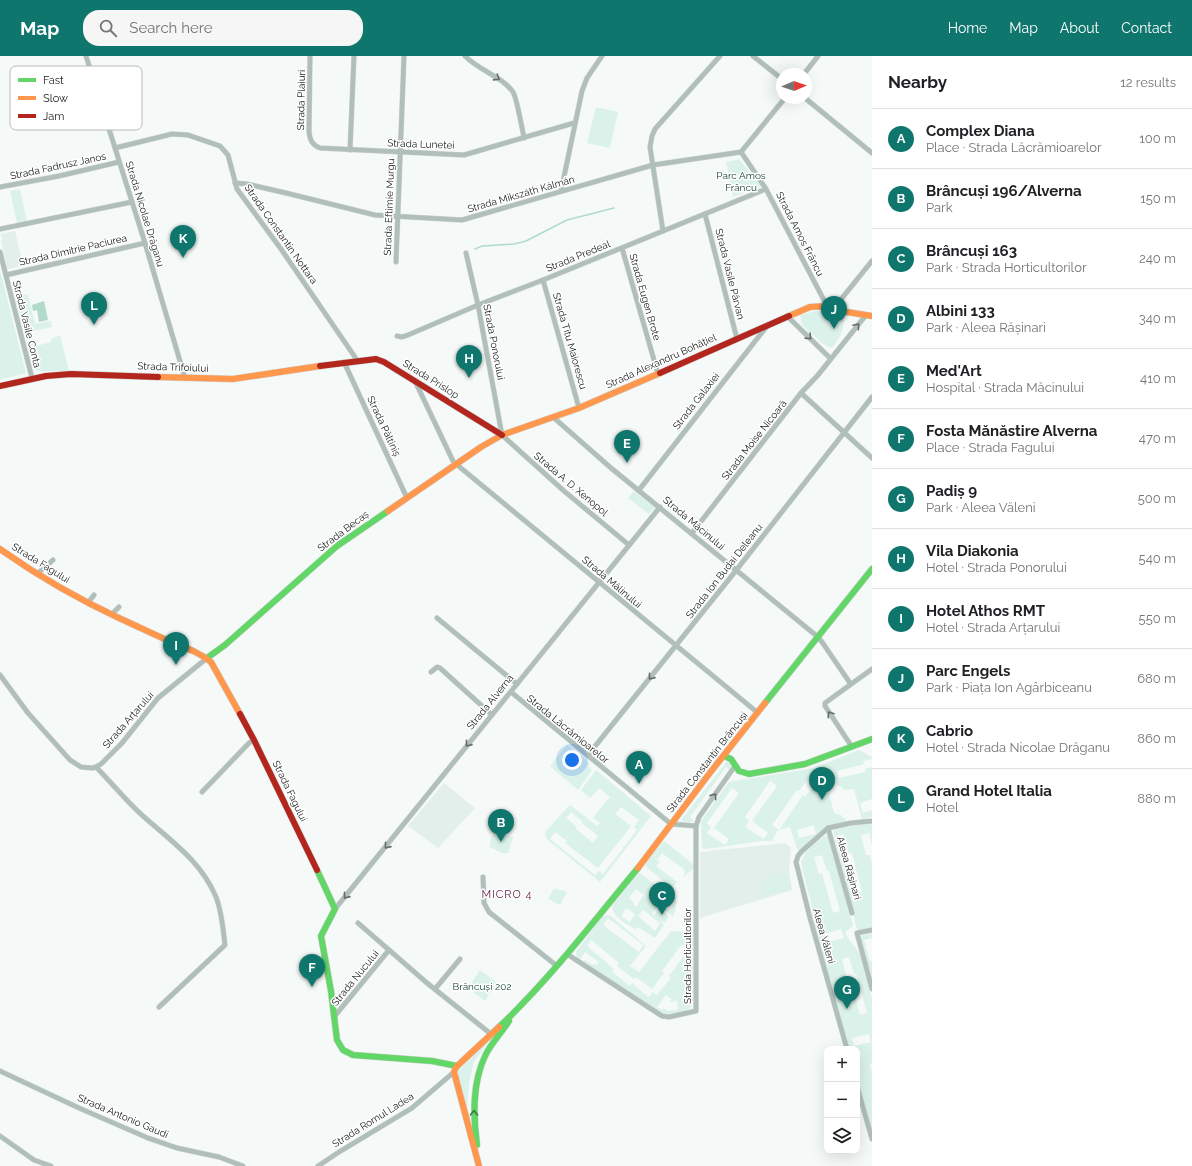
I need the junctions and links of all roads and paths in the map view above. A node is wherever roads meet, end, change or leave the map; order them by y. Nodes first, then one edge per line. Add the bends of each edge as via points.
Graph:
1 (86, 56) edge
2 (310, 56) edge
3 (354, 56) edge
4 (404, 56) edge
5 (465, 56) edge
6 (602, 56) edge
7 (720, 56) edge
8 (753, 56) edge
9 (818, 56) edge
10 (89, 66) edge
11 (809, 68) edge
12 (776, 74) edge
13 (780, 104) edge
14 (812, 104) edge
15 (574, 123) junction
16 (109, 130) edge
17 (524, 138) junction
18 (313, 144) joint
19 (115, 148) junction
20 (350, 150) junction
21 (400, 152) junction
22 (741, 152) junction
23 (872, 153) edge
24 (119, 162) junction
25 (653, 165) junction
26 (235, 183) junction
27 (0, 187) edge
28 (766, 189) junction
29 (560, 191) junction
30 (132, 202) junction
31 (705, 214) junction
32 (398, 217) junction
33 (0, 230) edge
34 (663, 231) junction
35 (144, 243) junction
36 (622, 248) junction
37 (0, 252) edge
38 (466, 253) dead end
39 (872, 261) edge
40 (396, 262) dead end
41 (6, 275) junction
42 (543, 280) junction
43 (478, 305) junction
44 (827, 306) junction
45 (834, 308) junction
46 (787, 316) junction
47 (869, 316) edge
48 (768, 324) junction
49 (397, 336) dead end
50 (737, 339) junction
51 (830, 358) junction
52 (357, 360) junction
53 (344, 362) junction
54 (658, 374) junction
55 (32, 378) junction
56 (185, 378) junction
57 (414, 380) junction
58 (0, 386) edge
59 (801, 393) junction
60 (872, 397) edge
61 (579, 408) junction
62 (553, 417) junction
63 (844, 433) junction
64 (502, 435) junction
65 (872, 458) edge
66 (456, 464) junction
67 (638, 490) junction
68 (407, 498) junction
69 (660, 507) junction
70 (692, 533) junction
71 (630, 545) junction
72 (0, 549) edge
73 (53, 560) dead end
74 (736, 570) junction
75 (872, 570) edge
76 (37, 574) junction
77 (599, 583) junction
78 (94, 595) dead end
79 (88, 602) junction
80 (119, 607) dead end
81 (112, 614) junction
82 (437, 618) dead end
83 (818, 637) junction
84 (675, 646) junction
85 (207, 658) junction
86 (872, 669) edge
87 (431, 672) dead end
88 (0, 675) edge
89 (850, 683) junction
90 (517, 684) junction
91 (511, 692) junction
92 (758, 713) junction
93 (492, 715) junction
94 (872, 739) edge
95 (254, 740) junction
96 (731, 746) junction
97 (852, 747) junction
98 (588, 755) junction
99 (724, 756) junction
100 (735, 766) junction
101 (96, 767) junction
102 (202, 792) dead end
103 (872, 821) edge
104 (671, 824) junction
105 (696, 826) junction
106 (828, 828) junction
107 (802, 852) joint
108 (483, 877) dead end
109 (335, 909) junction
110 (852, 913) dead end
111 (358, 923) dead end
112 (872, 930) edge
113 (389, 950) junction
114 (567, 954) junction
115 (460, 959) dead end
116 (558, 966) junction
117 (435, 989) junction
118 (872, 989) edge
119 (160, 1007) dead end
120 (514, 1013) junction
121 (334, 1017) junction
122 (491, 1034) junction
123 (846, 1046) edge
124 (457, 1066) junction
125 (0, 1071) edge
126 (454, 1072) junction
127 (860, 1097) edge
128 (0, 1136) edge
129 (872, 1139) edge
130 (51, 1166) edge
131 (243, 1166) edge
132 (318, 1166) edge
133 (480, 1166) edge

1 - 10 street, Strada Nicolae Drăganu
2 - 18 street, Strada Plaiuri via 309,132
3 - 20 street
4 - 21 street, Strada Eftimie Murgu
5 -> 17 street via 506,84 514,93
6 - 15 street via 587,78
7 - 25 street via 655,129 650,141
8 - 12 street
9 - 11 street
13 - 22 street
14 - 23 street
15 - 17 street, Strada Lunetei
15 - 29 street
16 - 19 street, Strada Nicolae Drăganu
17 - 21 street, Strada Lunetei via 464,155
18 - 20 street, Strada Lunetei via 320,148
19 - 24 street, Strada Nicolae Drăganu
19 - 26 street, Strada Constantin Nottara via 172,134 188,135 223,148 229,159
20 - 21 street, Strada Lunetei
21 - 32 street, Strada Eftimie Murgu
22 - 25 street, Strada Mikszáth Kálmán
22 - 28 street, Strada Amos Frâncu
24 - 27 street, Strada Fadrusz Janos
24 - 30 street, Strada Nicolae Drăganu
25 - 29 street, Strada Mikszáth Kálmán
25 - 34 street
26 - 32 street, Strada Mikszáth Kálmán via 364,212
26 - 52 street, Strada Constantin Nottara
28 - 31 street, Strada Predeal
28 - 44 street, Strada Amos Frâncu
29 - 32 street, Strada Mikszáth Kálmán via 467,219
30 - 33 street
30 - 35 street, Strada Nicolae Drăganu
31 - 34 street, Strada Predeal
31 - 50 street, Strada Vasile Pârvan
32 - 40 street, Strada Eftimie Murgu
34 - 36 street, Strada Predeal
35 - 41 street, Strada Dimitrie Paciurea
35 - 56 street, Strada Nicolae Drăganu
36 - 42 street, Strada Predeal
36 - 54 street, Strada Eugen Brote
37 - 41 street, Strada Vasile Conta
38 - 43 street, Strada Ponorului
39 - 45 street
41 - 55 street, Strada Vasile Conta
42 - 43 street, Strada Predeal
42 - 61 street, Strada Titu Maiorescu
43 - 49 street, Strada Predeal via 408,335
43 - 64 street, Strada Ponorului
44 - 45 main road
44 - 46 main road, Strada Alexandru Bohățiel via 814,306
45 - 47 main road
46 - 48 main road, Strada Alexandru Bohățiel
46 -> 51 street
51 -> 47 street, Strada Moise Nicoară
48 - 50 main road, Strada Alexandru Bohățiel
48 - 67 street, Strada Galaxiei
50 - 54 main road, Strada Alexandru Bohățiel
51 - 59 street, Strada Moise Nicoară
52 - 53 main road, Strada Prislop
52 - 57 main road, Strada Prislop via 380,360
53 - 56 main road, Strada Trifoiului via 233,379
53 - 68 street, Strada Păltiniș
54 - 61 main road, Strada Alexandru Bohățiel
55 - 56 main road, Strada Trifoiului via 72,374
55 - 58 main road, Strada Trifoiului
57 - 64 main road, Strada Prislop
57 - 66 street, Strada Mălinului via 452,461
59 - 63 street
59 - 70 street, Strada Moise Nicoară
60 - 63 street, Strada Ion Budai Deleanu
61 - 62 main road, Strada Alexandru Bohățiel
62 - 64 main road, Strada Alexandru Bohățiel
62 - 67 street, Strada Măcinului
63 - 65 street
63 - 74 street, Strada Ion Budai Deleanu
64 - 66 main road, Strada Becaș
64 - 71 street, Strada A. D. Xenopol via 564,491
66 - 68 main road, Strada Becaș
66 - 77 street, Strada Mălinului
67 - 69 street, Strada Măcinului
68 - 85 main road, Strada Becaș via 337,546
69 - 70 street, Strada Măcinului
69 - 71 street, Strada Alverna
70 - 74 street, Strada Măcinului
71 - 77 street, Strada Alverna
72 - 76 main road, Strada Fagului
73 - 76 street
74 - 83 street, Strada Măcinului
74 - 84 street, Strada Ion Budai Deleanu
75 - 83 main road, Strada Constantin Brâncuși
76 - 79 main road, Strada Fagului
77 - 84 street, Strada Mălinului
77 - 90 street, Strada Alverna
78 - 79 street
79 - 81 main road, Strada Fagului
80 - 81 street
81 - 85 main road, Strada Fagului
82 - 90 street
83 - 89 street, Strada Măcinului
83 - 92 main road, Strada Constantin Brâncuși
84 - 92 street, Strada Mălinului
84 -> 98 street, Strada Ion Budai Deleanu
85 - 95 main road, Strada Fagului
85 - 101 street, Strada Arțarului via 158,698 122,743
86 - 89 street
87 - 93 street via 437,667 440,668
88 - 101 street via 28,713 70,760 81,767
97 -> 89 street via 825,704
90 - 91 street, Strada Alverna
91 - 93 street, Strada Alverna
91 - 98 street, Strada Lăcrămioarelor
92 - 96 main road, Strada Constantin Brâncuși
93 -> 109 street, Strada Alverna
94 - 97 main road
95 - 102 street via 248,743
95 - 109 main road, Strada Fagului
96 - 99 main road, Strada Constantin Brâncuși
96 - 100 main road
97 - 100 main road via 805,764 769,771 744,774
98 - 104 street, Strada Lăcrămioarelor
99 - 100 main road via 729,756
99 - 104 main road, Strada Constantin Brâncuși
105 -> 100 street, Strada Horticultorilor via 699,817
101 - 119 street via 143,815 189,855 211,887 220,909 225,945
103 - 106 street, Aleea Rășinari
104 - 105 street
104 - 114 main road, Strada Constantin Brâncuși
105 - 114 street, Strada Horticultorilor via 696,1011 669,1017 662,1016
106 - 107 street, Aleea Rășinari
106 - 110 street, Aleea Rășinari
107 - 123 street, Aleea Văleni via 796,858 796,866
108 - 116 street via 484,904 489,912
109 - 121 main road via 321,936
111 - 113 street
112 - 118 street via 857,932
113 - 117 street
113 - 121 street, Strada Nucului
114 - 116 main road, Strada Constantin Brâncuși
115 - 117 street
116 - 120 main road, Strada Constantin Brâncuși
117 - 122 street
120 - 122 main road, Strada Constantin Brâncuși
133 -> 120 main road via 474,1124 477,1082 487,1053
121 - 124 main road via 338,1044 345,1053 432,1061
122 - 124 main road, Strada Constantin Brâncuși
124 - 126 main road
125 - 131 street, Strada Antonio Gaudi via 153,1140
126 - 132 street, Strada Romul Ladea via 412,1108
126 - 133 main road
127 - 129 street
128 - 130 street via 34,1160

